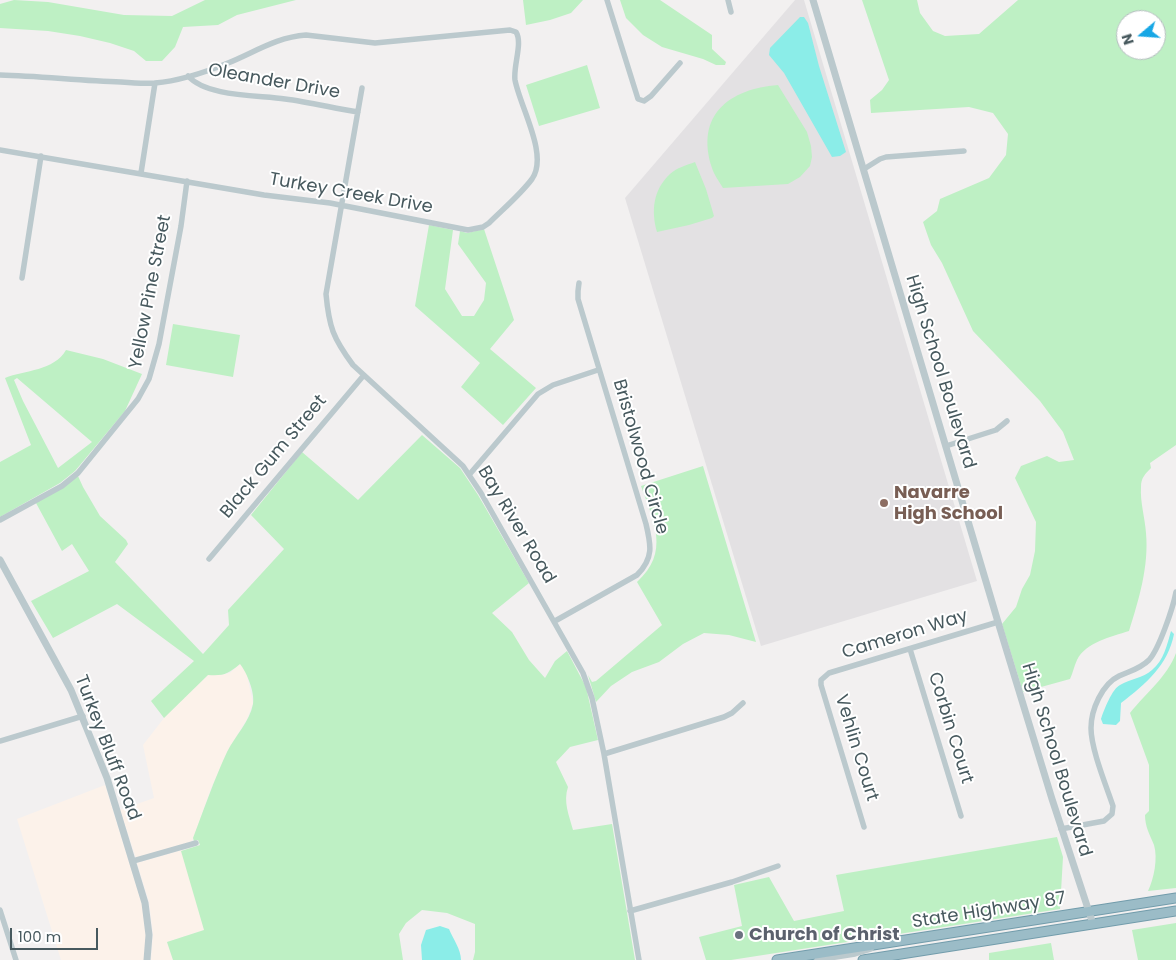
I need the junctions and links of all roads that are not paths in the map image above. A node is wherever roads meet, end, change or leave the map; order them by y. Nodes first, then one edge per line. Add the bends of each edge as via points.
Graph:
1 (607, 0) edge
2 (728, 0) edge
3 (812, 0) edge
4 (732, 12) dead end
5 (680, 64) dead end
6 (0, 75) edge
7 (188, 76) junction
8 (155, 83) junction
9 (362, 88) dead end
10 (358, 112) junction
11 (0, 150) edge
12 (964, 150) dead end
13 (41, 156) junction
14 (864, 169) junction
15 (141, 173) junction
16 (186, 181) junction
17 (341, 206) junction
18 (22, 278) dead end
19 (580, 283) dead end
20 (598, 370) junction
21 (364, 375) junction
22 (1006, 420) dead end
23 (946, 446) junction
24 (469, 475) junction
25 (0, 520) edge
26 (208, 559) dead end
27 (0, 560) edge
28 (1176, 592) edge
29 (555, 621) junction
30 (998, 622) junction
31 (910, 649) junction
32 (822, 678) joint
33 (744, 703) dead end
34 (82, 716) junction
35 (0, 741) edge
36 (604, 754) junction
37 (961, 816) dead end
38 (864, 827) dead end
39 (1062, 829) junction
40 (196, 843) dead end
41 (133, 861) junction
42 (778, 866) dead end
43 (1176, 898) edge
44 (0, 910) edge
45 (630, 911) junction
46 (1090, 911) junction
47 (1176, 911) edge
48 (1093, 924) junction
49 (889, 943) junction
50 (16, 960) edge
51 (147, 960) edge
52 (638, 960) edge
53 (777, 960) edge
54 (817, 960) edge
55 (863, 960) edge

1 - 5 street via 638,99 651,96
2 - 4 street
3 - 14 street, High School Boulevard
6 - 8 street
7 - 8 street
7 - 10 street, Oleander Drive via 198,85 224,92
7 - 17 street, Turkey Creek Drive via 296,36 375,43 516,32 519,39 515,80 535,144 537,165 533,177 489,223 468,230
8 - 15 street
9 - 10 street, Bay River Road
10 - 17 street, Bay River Road
11 - 13 street, Turkey Creek Drive
12 - 14 street via 880,158
13 - 15 street, Turkey Creek Drive
13 - 18 street
14 - 23 street, High School Boulevard
15 - 16 street, Turkey Creek Drive
16 - 17 street, Turkey Creek Drive
16 - 25 street, Yellow Pine Street via 159,344 149,379 138,399 78,473 62,486
17 - 21 street, Bay River Road via 326,294 328,318 344,353
19 - 20 street, Bristolwood Circle via 578,299
20 - 24 street via 553,385 538,394
20 - 29 street, Bristolwood Circle via 646,524 650,554 645,568 637,575
21 - 24 street, Bay River Road
21 - 26 street, Black Gum Street
22 - 23 street via 996,430
23 - 30 street, High School Boulevard
24 - 29 street, Bay River Road
27 - 34 street, Turkey Bluff Road
28 - 39 street via 1174,605 1151,658 1142,667 1109,683 1096,705 1092,739 1113,806 1112,814 1104,821
29 - 36 street, Bay River Road via 589,686
30 - 31 street, Cameron Way
30 - 39 street, High School Boulevard
31 - 32 street, Cameron Way via 829,673
31 - 37 street, Corbin Court
32 - 38 street, Vehlin Court via 821,685
33 - 36 street via 724,717
34 - 35 street
34 - 41 street, Turkey Bluff Road via 107,778
36 - 45 street, Bay River Road
39 - 46 street, High School Boulevard
40 - 41 street
41 - 51 street, Turkey Bluff Road via 145,903 149,935
42 - 45 street
43 - 46 highway, State Highway 87
44 - 50 street
45 - 52 street, Bay River Road
46 - 48 street, High School Boulevard
46 - 49 highway, State Highway 87
47 - 48 highway
48 - 55 highway
49 - 53 highway, State Highway 87
49 - 54 street via 855,954

